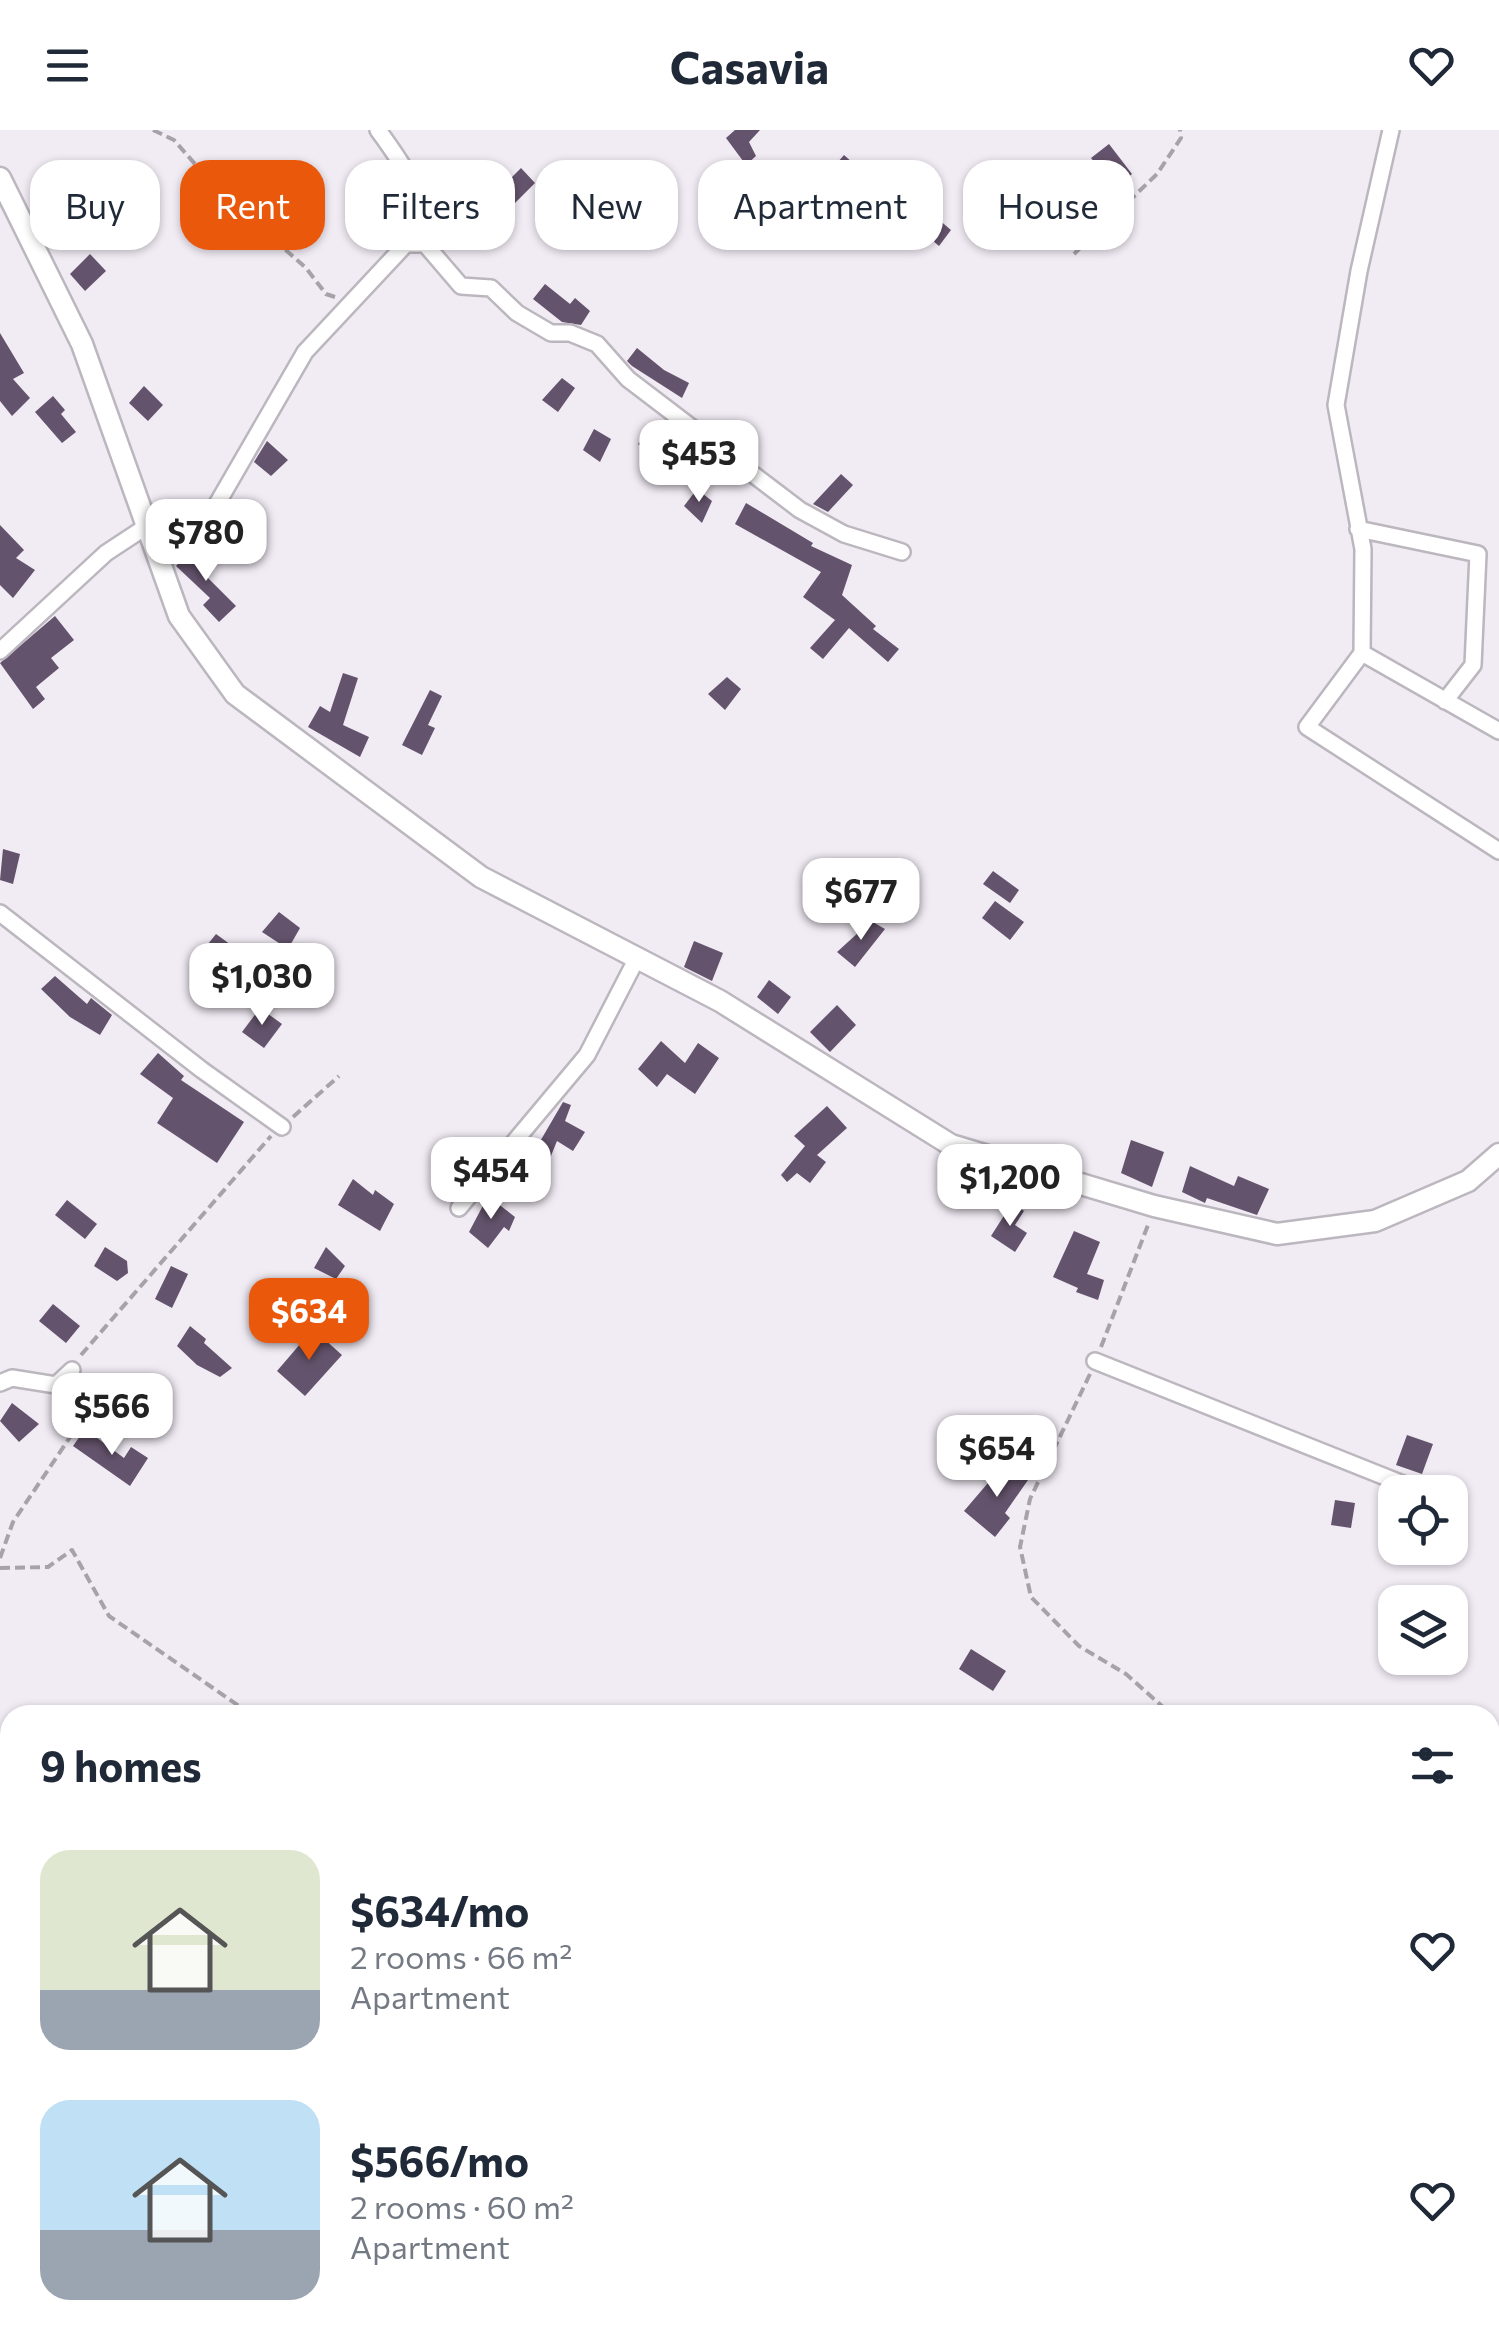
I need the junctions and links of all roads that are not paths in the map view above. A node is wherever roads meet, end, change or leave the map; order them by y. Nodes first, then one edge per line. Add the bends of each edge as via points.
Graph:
1 (378, 130) edge
2 (1391, 130) edge
3 (400, 160) edge
4 (0, 178) edge
5 (401, 250) edge
6 (430, 250) edge
7 (147, 526) junction
8 (1358, 529) junction
9 (902, 552) dead end
10 (161, 564) junction
11 (0, 651) edge
12 (1362, 654) junction
13 (1445, 701) junction
14 (1499, 731) edge
15 (1499, 850) edge
16 (0, 913) edge
17 (637, 958) junction
18 (282, 1127) road end
19 (1499, 1154) edge
20 (459, 1208) dead end
21 (1096, 1361) road end
22 (72, 1370) road end
23 (0, 1382) edge
24 (1381, 1475) edge

1 - 3 street
2 - 8 street via 1336,405
4 - 7 street via 82,344
5 - 10 street via 305,352 218,504
6 - 9 street via 462,286 491,288 551,333 597,344 628,378 800,510 844,534
7 - 10 street
7 - 11 street via 106,553
8 - 12 street
8 - 13 street via 1478,554 1474,664
10 - 17 street via 179,616 235,694 481,878
12 - 13 street
12 - 15 street via 1308,727
13 - 14 street
16 - 18 street
17 - 19 street via 720,1001 951,1146 1154,1206 1277,1234 1375,1221 1468,1182
17 - 20 street via 587,1055
21 - 24 street
22 - 23 street via 56,1385

